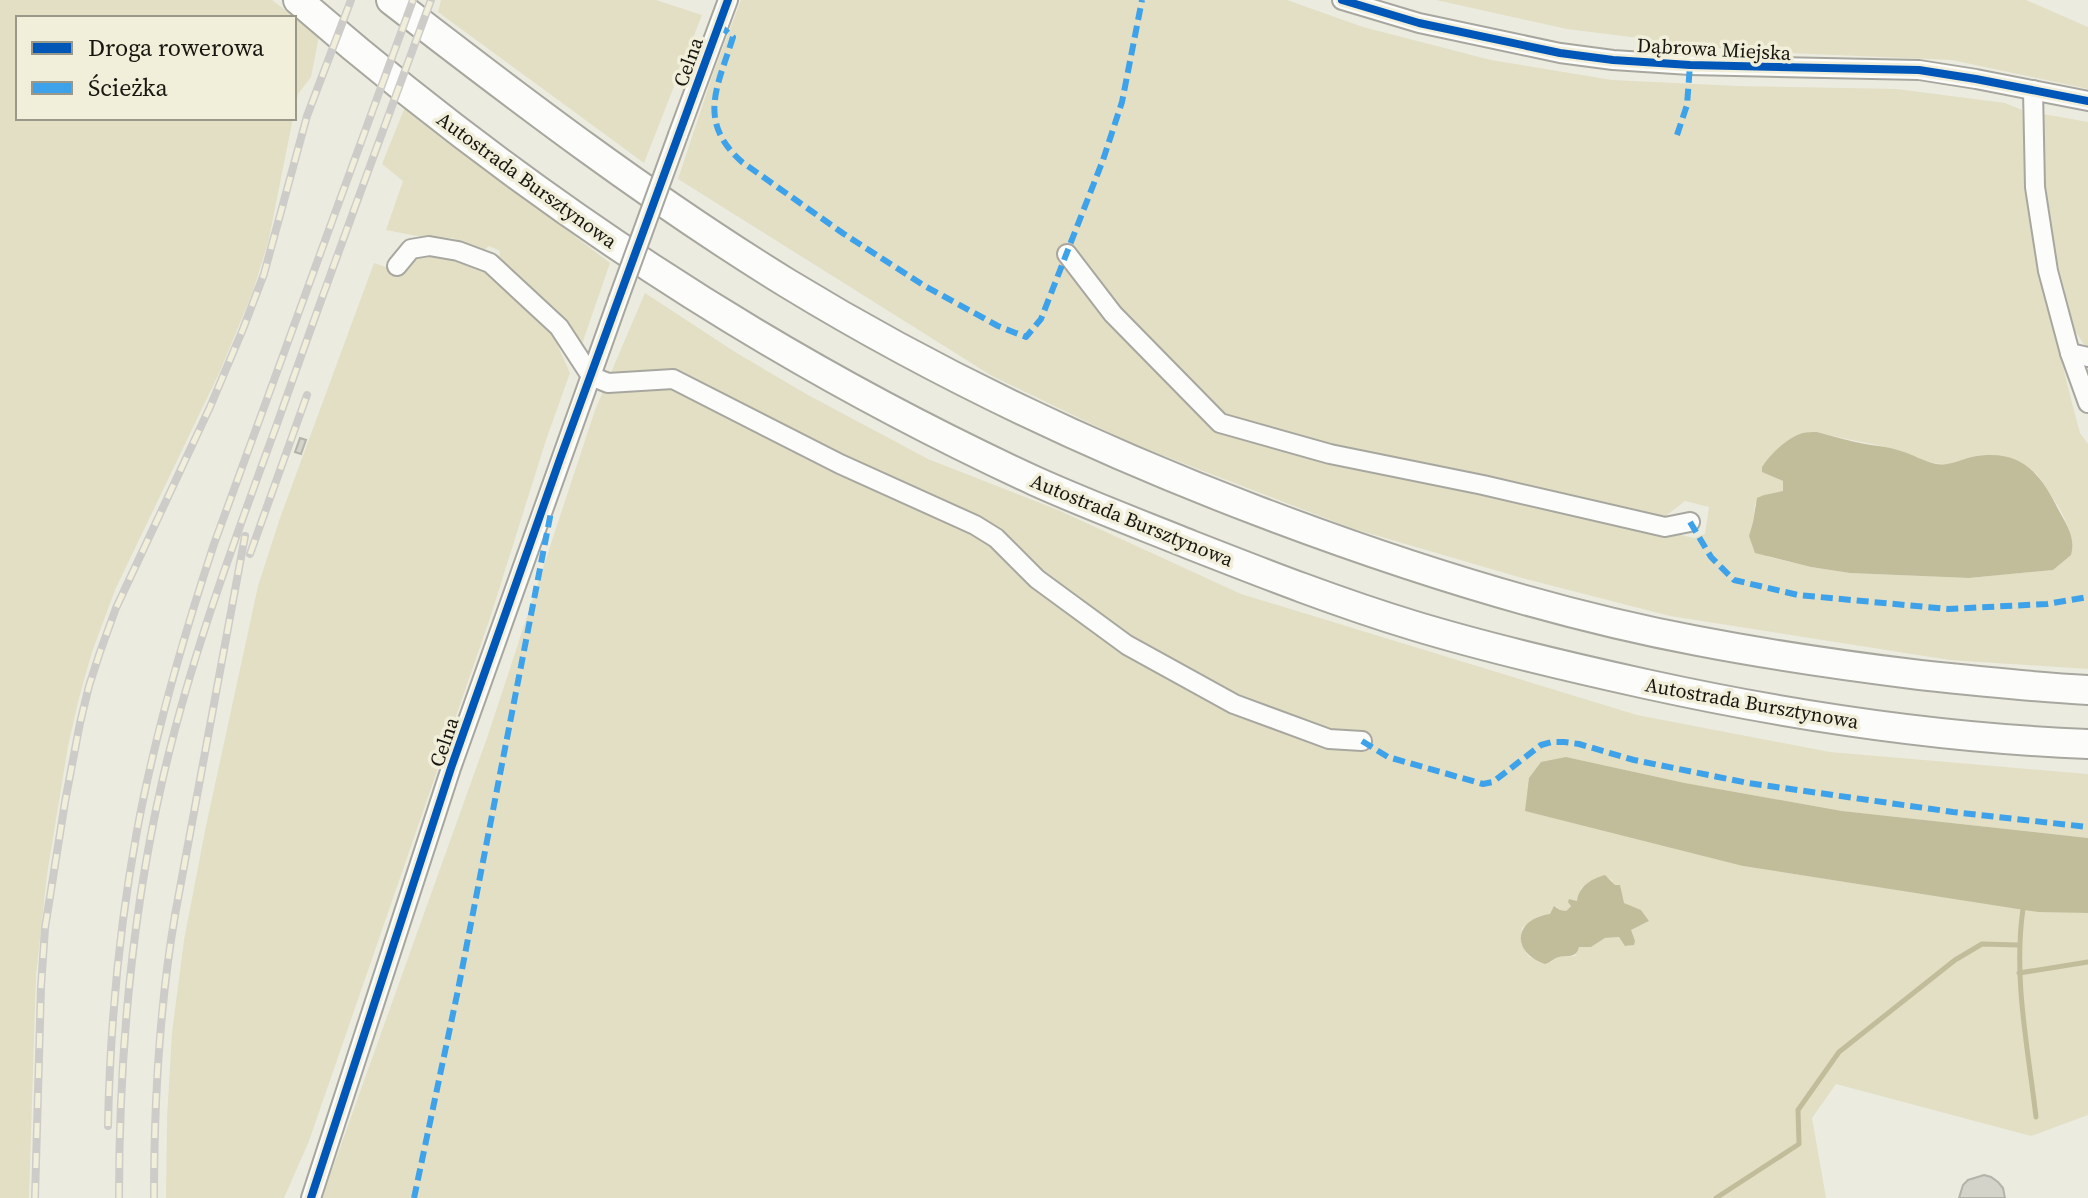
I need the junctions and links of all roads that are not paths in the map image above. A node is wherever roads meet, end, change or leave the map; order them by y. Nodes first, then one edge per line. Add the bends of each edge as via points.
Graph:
1 (298, 0) edge
2 (391, 0) edge
3 (728, 0) edge
4 (1342, 0) edge
5 (2033, 90) junction
6 (2088, 101) edge
7 (1067, 254) dead end
8 (397, 266) dead end
9 (2079, 355) edge
10 (591, 376) junction
11 (2088, 403) edge
12 (1690, 522) dead end
13 (2088, 690) edge
14 (1362, 741) dead end
15 (2088, 744) edge
16 (311, 1198) edge

1 - 15 highway, Autostrada Bursztynowa via 486,152 692,293 848,386 1093,506 1326,597 1561,665 1837,720
2 - 13 highway via 610,164 788,283 1022,411 1164,474 1389,558 1605,621 1869,669
3 - 10 street, Celna, bridge
4 - 5 street, Dąbrowa Miejska via 1419,23 1613,60 1919,70
5 - 6 street, Dąbrowa Miejska
5 - 9 street via 2035,187 2048,271
7 - 12 street via 1113,314 1220,423 1330,454 1665,527
8 - 10 street via 411,249 429,246 490,263 559,327
9 - 11 street
10 - 14 street via 608,383 673,379 975,525 1127,645 1234,704 1329,739
10 - 16 street, Celna via 451,768

